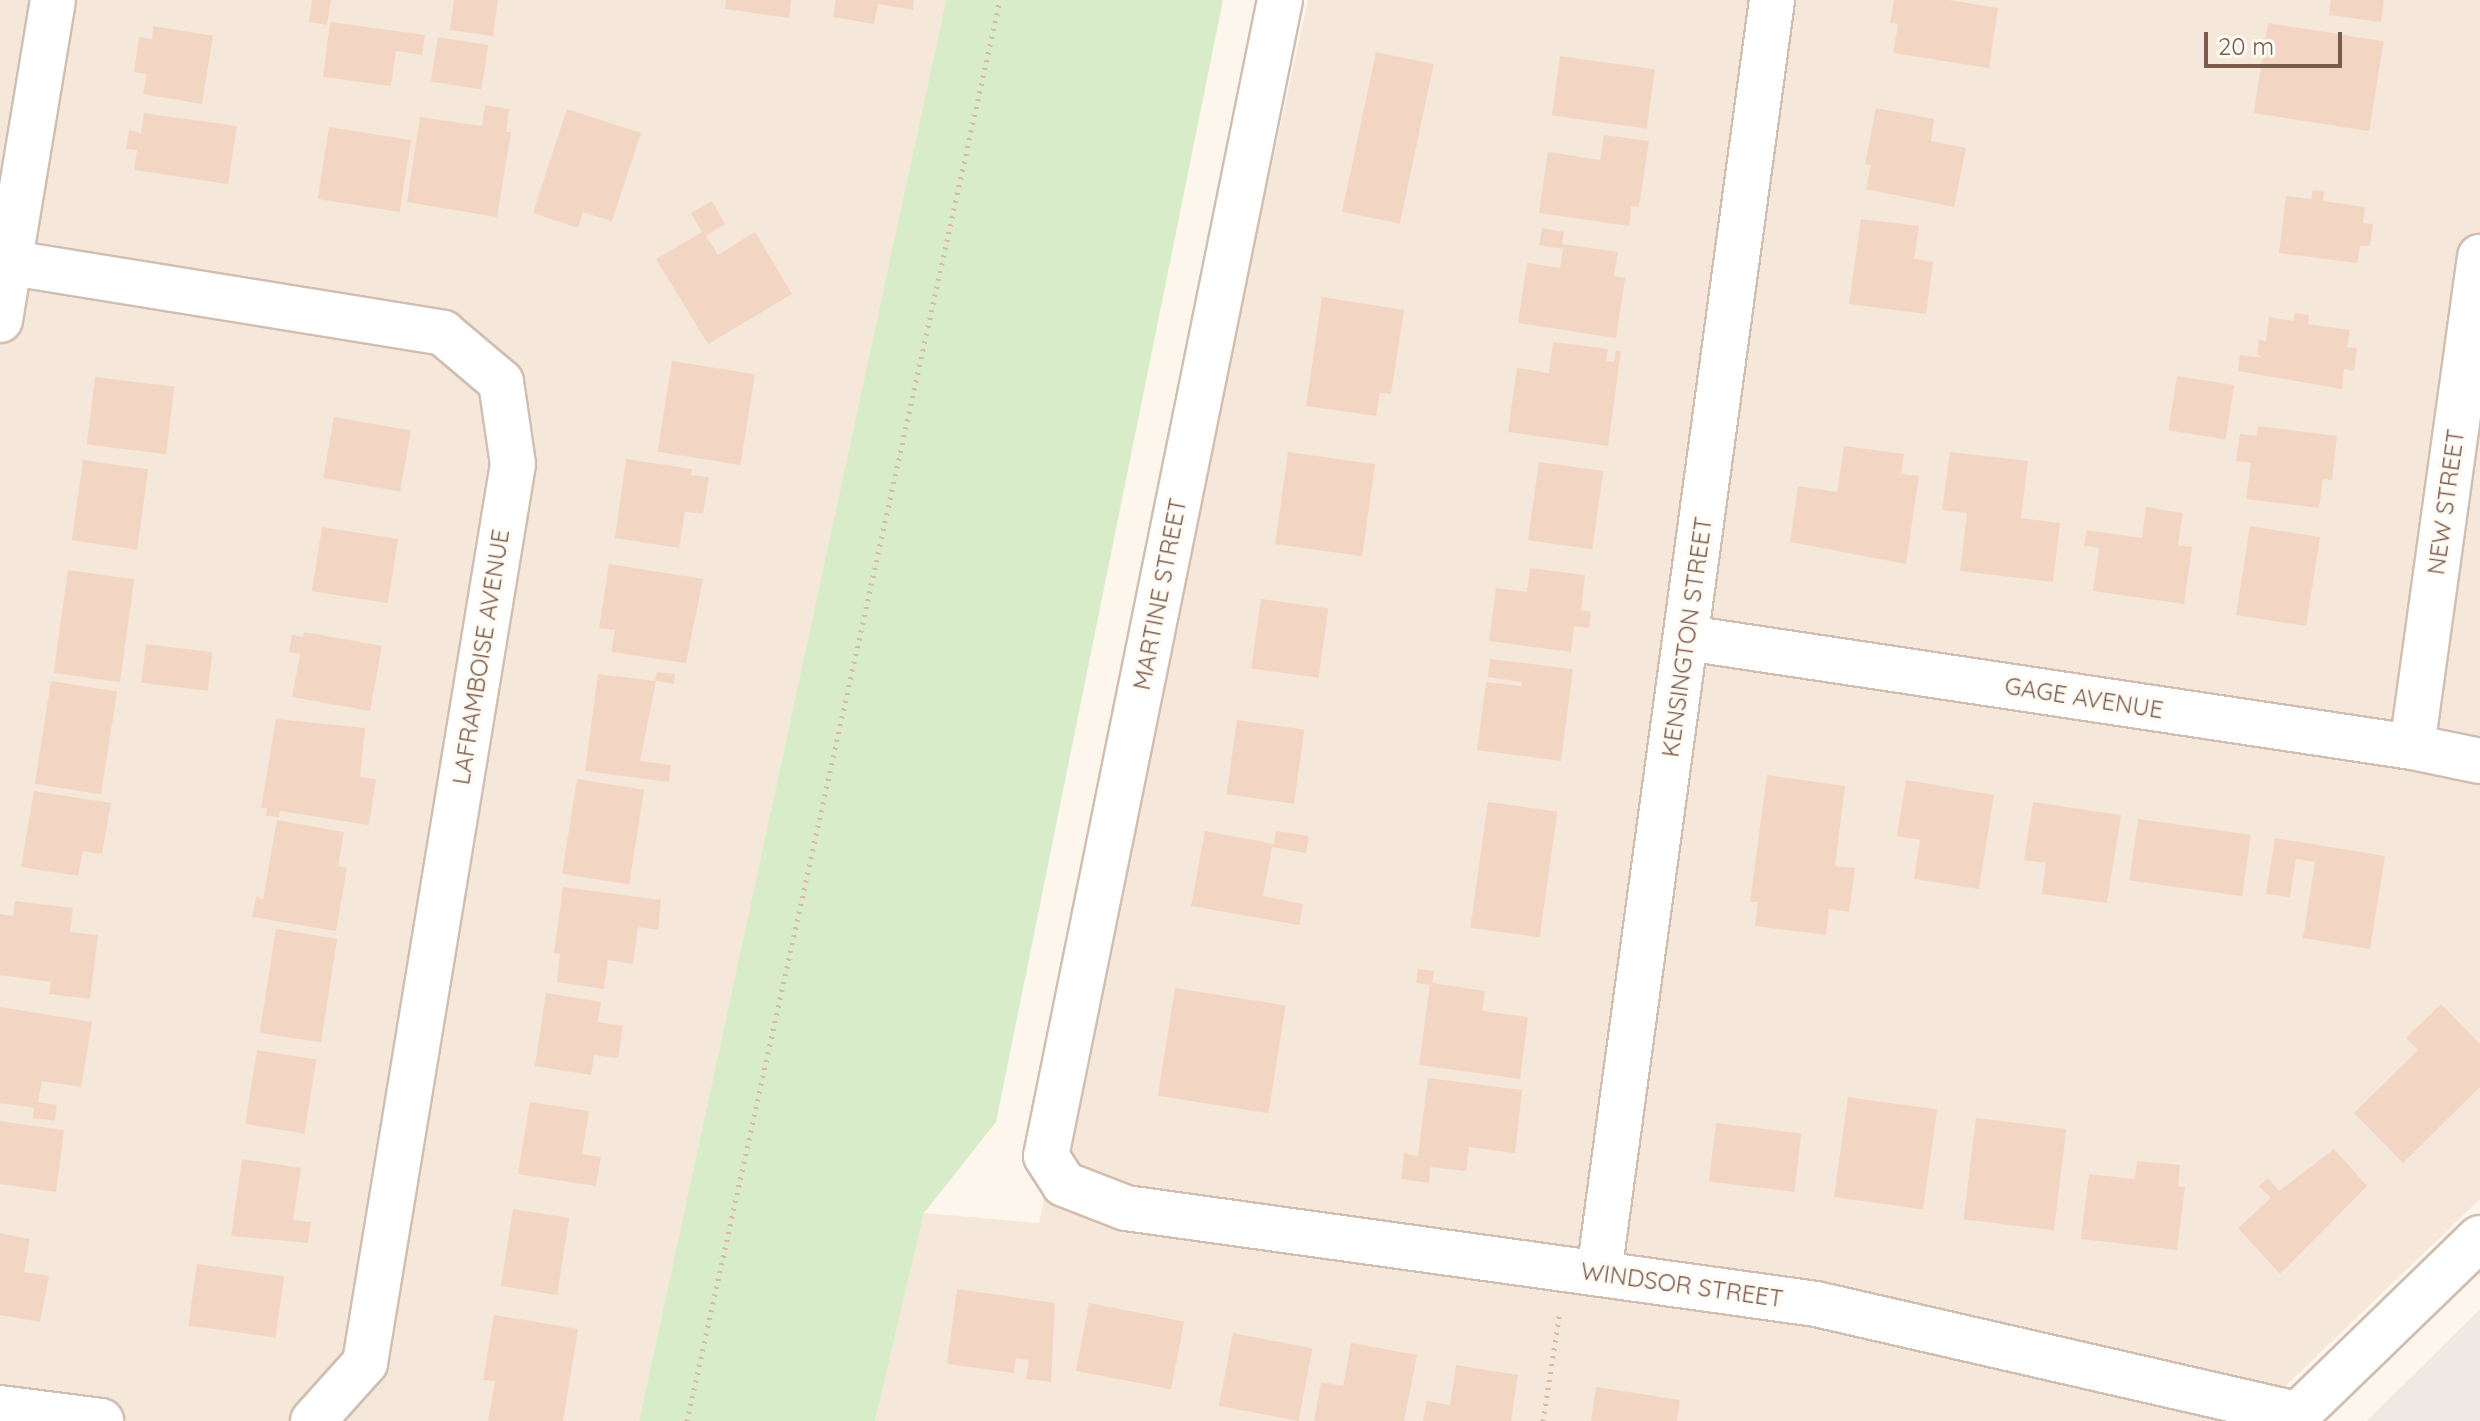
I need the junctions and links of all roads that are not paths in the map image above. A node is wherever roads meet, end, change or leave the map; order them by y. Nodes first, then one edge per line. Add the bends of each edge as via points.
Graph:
1 (53, 0) edge
2 (1280, 0) edge
3 (1772, 0) edge
4 (2480, 257) edge
5 (4, 262) edge
6 (0, 320) edge
7 (1687, 638) junction
8 (2412, 747) junction
9 (2480, 761) edge
10 (1064, 1184) joint
11 (2480, 1238) edge
12 (1582, 1271) junction
13 (0, 1408) edge
14 (2294, 1418) edge
15 (101, 1421) edge
16 (313, 1421) edge

1 - 5 street
2 - 10 street, MARTINE STREET via 1046,1156
3 - 7 street, KENSINGTON STREET
4 - 8 street, NEW STREET
5 - 6 street
5 - 16 street, LAFRAMBOISE AVENUE via 443,333 501,382 513,464 365,1363
7 - 8 street, GAGE AVENUE
7 - 12 street, KENSINGTON STREET
8 - 9 street, GAGE AVENUE
10 - 12 street, WINDSOR STREET via 1126,1208
11 - 14 street
12 - 14 street, WINDSOR STREET via 1816,1304
13 - 15 street

